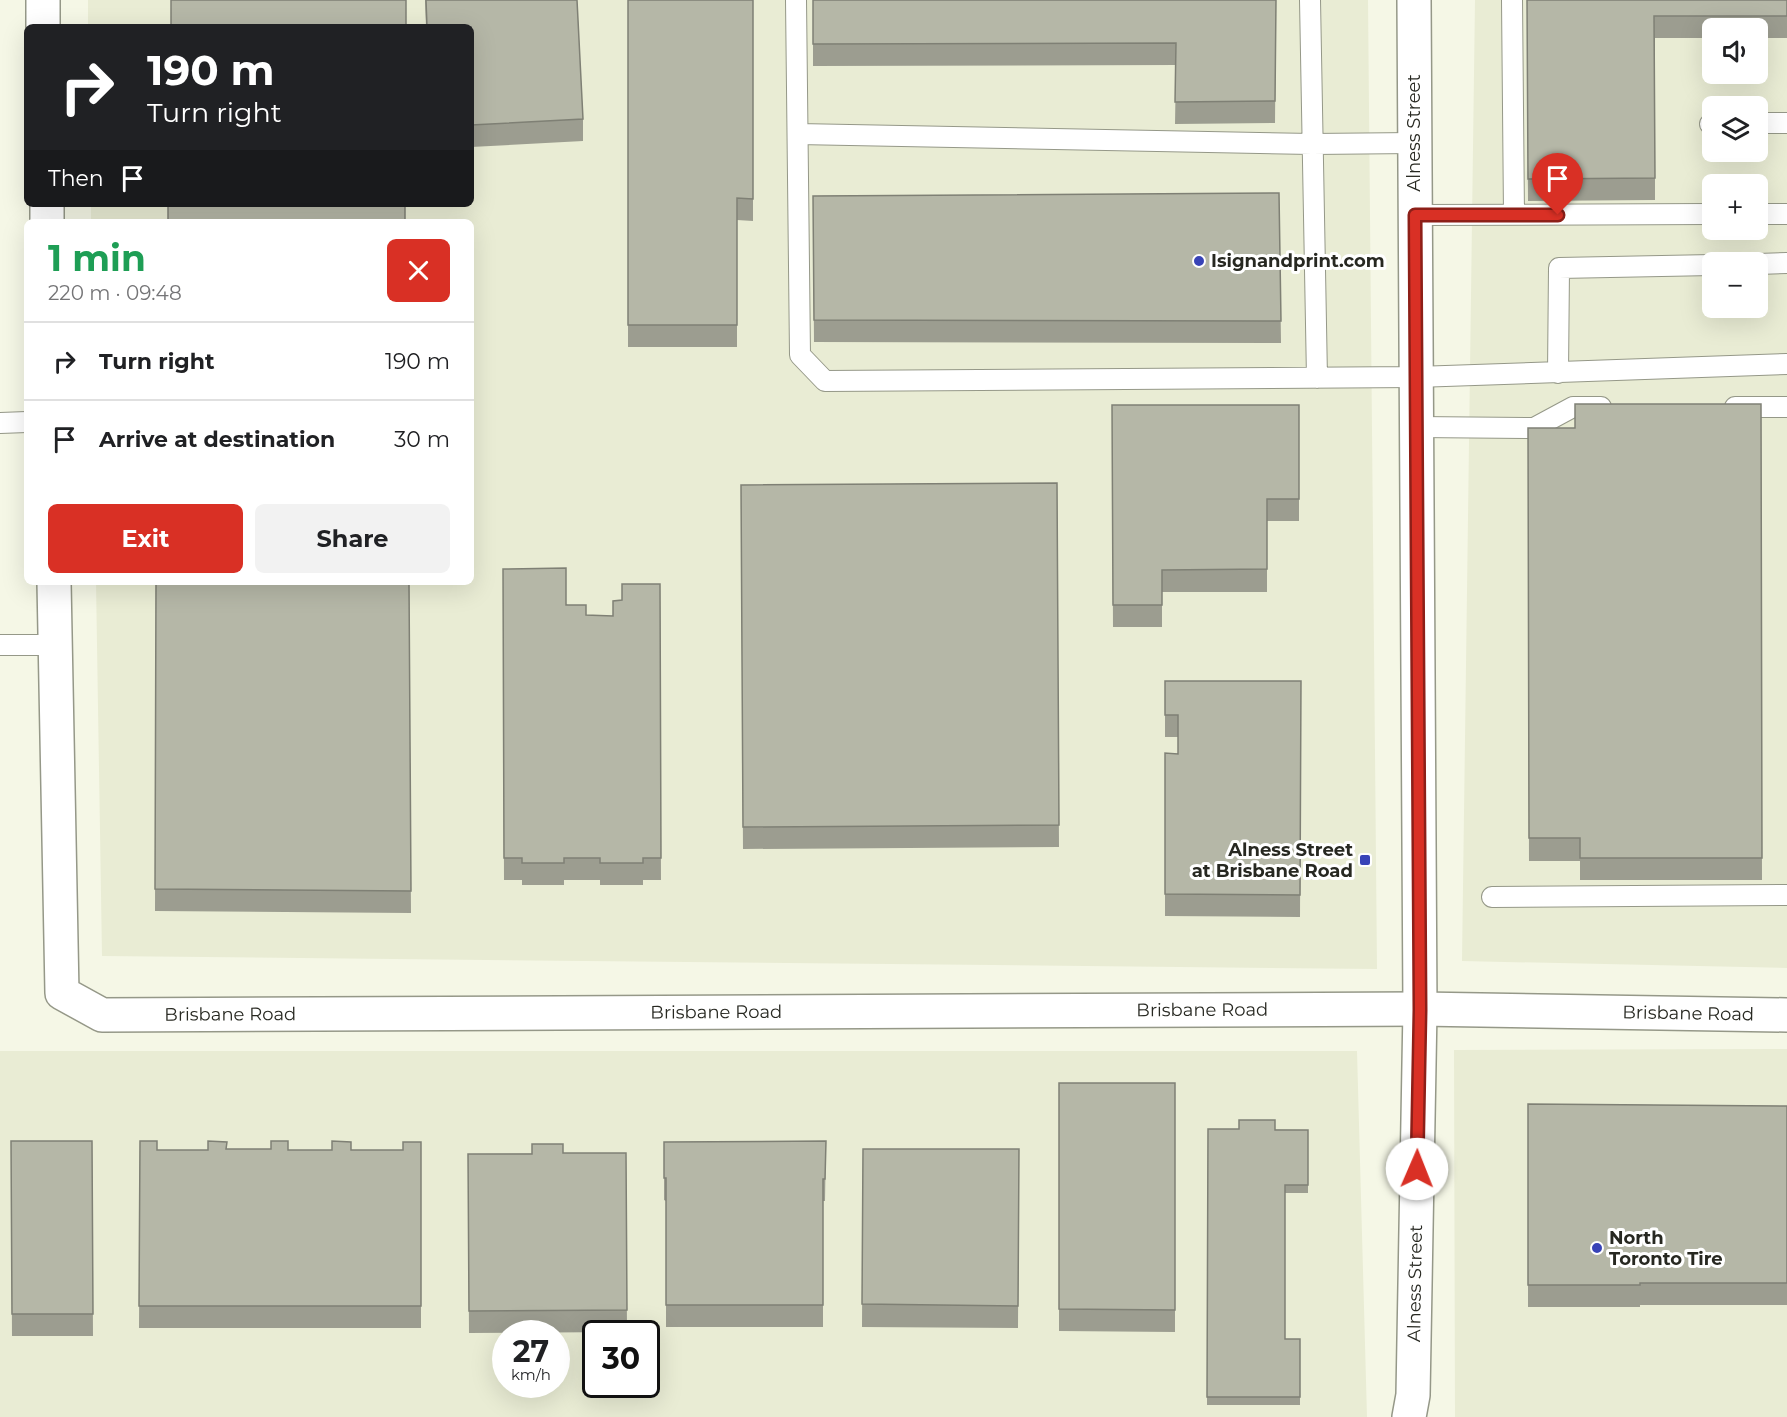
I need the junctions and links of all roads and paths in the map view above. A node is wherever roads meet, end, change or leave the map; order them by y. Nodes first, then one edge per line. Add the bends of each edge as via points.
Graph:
1 (43, 0) edge
2 (796, 0) edge
3 (1310, 0) edge
4 (1413, 0) edge
5 (1512, 0) edge
6 (43, 24) edge
7 (1768, 123) edge
8 (1787, 123) edge
9 (798, 134) junction
10 (1414, 143) junction
11 (1312, 144) junction
12 (1702, 214) edge
13 (1768, 214) edge
14 (1787, 214) edge
15 (1415, 215) junction
16 (1514, 215) junction
17 (1787, 263) edge
18 (1768, 264) edge
19 (1702, 265) edge
20 (1787, 364) edge
21 (1558, 373) junction
22 (1416, 377) junction
23 (1317, 378) junction
24 (1620, 407) edge
25 (1716, 407) edge
26 (1787, 407) edge
27 (0, 423) edge
28 (24, 423) edge
29 (1417, 427) junction
30 (54, 585) edge
31 (0, 645) edge
32 (56, 645) junction
33 (1787, 895) edge
34 (1492, 897) dead end
35 (1420, 1010) junction
36 (1787, 1015) edge
37 (1409, 1417) edge

1 - 6 street
2 - 9 lane
3 - 11 lane
4 - 10 street, Alness Street
5 - 16 lane
7 - 8 lane
9 - 11 lane
9 - 23 lane via 800,355 825,381
10 - 11 lane
10 - 15 street, Alness Street
11 - 23 lane
12 - 16 lane
13 - 14 lane
15 - 16 lane
15 - 22 street, Alness Street
17 - 18 lane
19 - 21 lane via 1559,268
20 - 21 lane
21 - 22 lane
22 - 23 lane
22 - 29 street, Alness Street
24 - 29 lane via 1573,407 1534,428
25 - 26 lane
27 - 28 lane
29 - 35 street, Alness Street
30 - 32 street, Brisbane Road
31 - 32 lane
32 - 35 street, Brisbane Road via 62,993 102,1015
33 - 34 lane
35 - 36 street, Brisbane Road
35 - 37 street, Alness Street via 1413,1395

